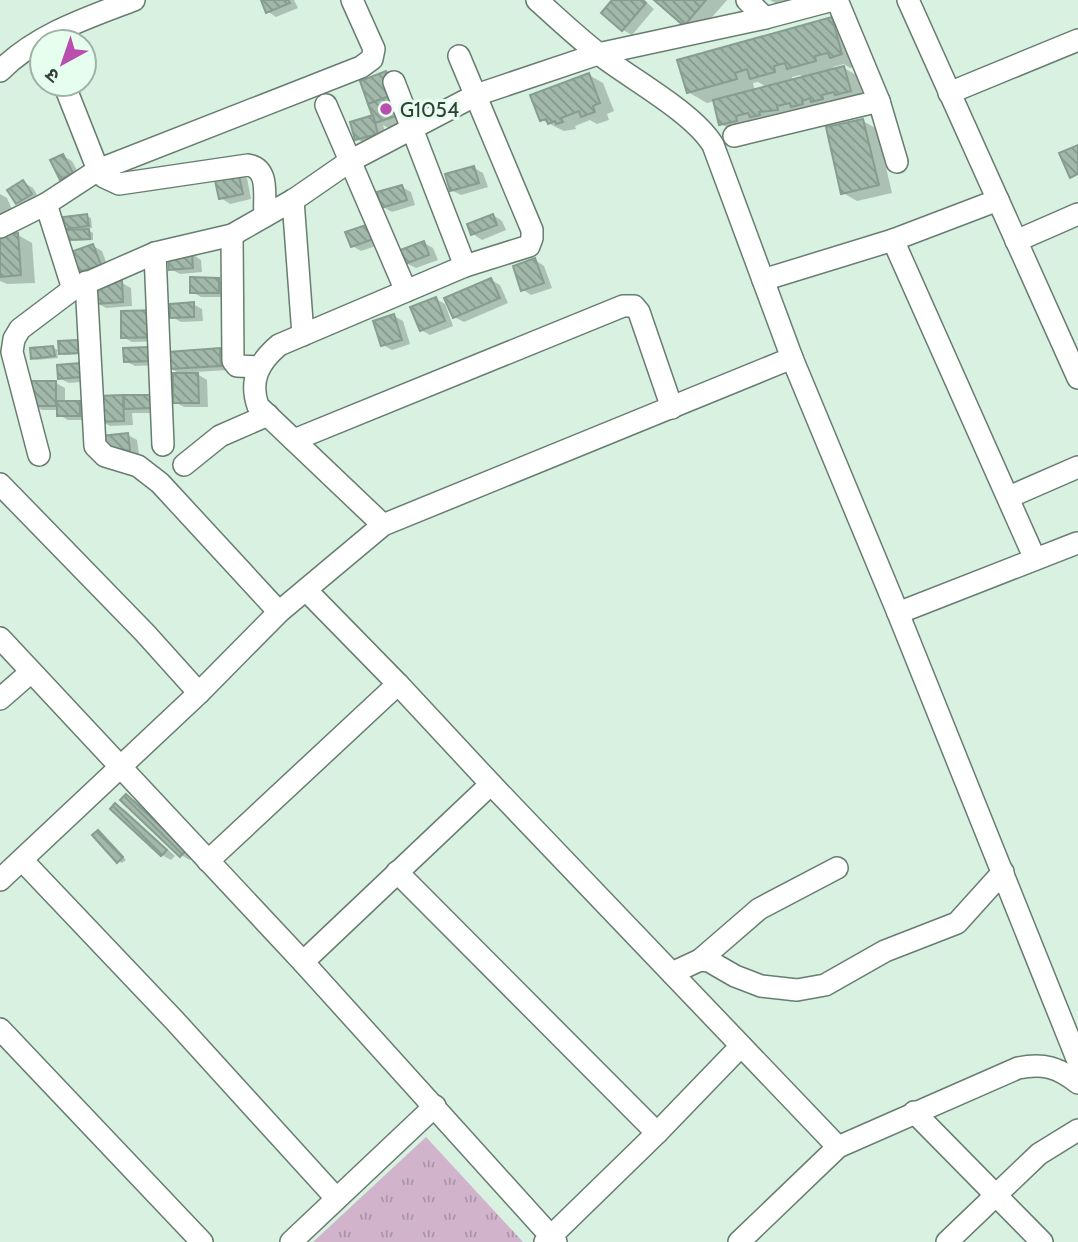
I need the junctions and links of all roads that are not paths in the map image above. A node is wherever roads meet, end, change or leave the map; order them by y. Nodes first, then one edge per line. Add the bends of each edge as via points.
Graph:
1 (134, 0) edge
2 (352, 0) edge
3 (537, 0) edge
4 (747, 0) edge
5 (835, 0) edge
6 (908, 0) edge
7 (765, 18) junction
8 (71, 28) edge
9 (1078, 40) edge
10 (28, 47) edge
11 (598, 54) junction
12 (459, 55) dead end
13 (0, 71) edge
14 (394, 82) dead end
15 (949, 93) junction
16 (476, 95) junction
17 (70, 98) edge
18 (878, 101) junction
19 (326, 105) dead end
20 (412, 128) junction
21 (734, 136) dead end
22 (350, 161) junction
23 (897, 162) dead end
24 (98, 170) junction
25 (293, 200) junction
26 (998, 200) junction
27 (46, 204) junction
28 (1078, 214) edge
29 (265, 216) junction
30 (0, 227) edge
31 (232, 235) junction
32 (893, 240) junction
33 (1016, 241) junction
34 (155, 253) junction
35 (465, 266) junction
36 (763, 280) junction
37 (80, 285) junction
38 (406, 291) junction
39 (303, 335) junction
40 (1072, 348) edge
41 (792, 358) junction
42 (259, 367) junction
43 (1078, 378) edge
44 (672, 408) junction
45 (268, 415) junction
46 (295, 440) junction
47 (163, 445) dead end
48 (39, 455) dead end
49 (184, 465) dead end
50 (1078, 467) edge
51 (0, 484) edge
52 (1009, 497) junction
53 (383, 525) junction
54 (1077, 543) edge
55 (1035, 559) junction
56 (306, 590) junction
57 (279, 612) junction
58 (898, 613) junction
59 (0, 639) edge
60 (31, 672) junction
61 (398, 684) junction
62 (199, 693) junction
63 (0, 699) edge
64 (119, 767) junction
65 (491, 784) junction
66 (22, 860) junction
67 (208, 861) junction
68 (836, 869) dead end
69 (397, 872) junction
70 (1003, 872) junction
71 (0, 880) edge
72 (700, 960) junction
73 (303, 962) junction
74 (672, 973) junction
75 (0, 1029) edge
76 (741, 1046) junction
77 (1078, 1061) edge
78 (1078, 1083) edge
79 (435, 1106) junction
80 (914, 1112) junction
81 (1078, 1130) edge
82 (657, 1133) junction
83 (838, 1147) junction
84 (997, 1195) junction
85 (337, 1198) junction
86 (551, 1240) edge
87 (202, 1242) edge
88 (290, 1242) edge
89 (739, 1242) edge
90 (947, 1242) edge
91 (1042, 1242) edge

1 - 8 street
2 - 24 street via 374,49 372,59 361,67
3 - 11 street
4 - 7 street
5 - 7 street
5 - 18 street
6 - 15 street
7 - 11 street
9 - 15 street
10 - 13 street
11 - 16 street
11 - 36 street via 708,137
12 - 16 street
14 - 20 street
15 - 26 street
16 - 20 street
16 - 35 street via 533,238 523,249
17 - 24 street
18 - 21 street
18 - 23 street
19 - 22 street
20 - 22 street
20 - 35 street
22 - 25 street
22 - 38 street
24 - 27 street
24 - 29 street via 119,184 256,166 265,185
25 - 29 street
25 - 39 street
26 - 32 street
26 - 33 street
27 - 30 street
27 - 37 street
28 - 33 street
29 - 31 street
31 - 34 street
31 - 42 street via 233,361 237,366
32 - 36 street
32 - 52 street
33 - 40 street
34 - 37 street
34 - 47 street
35 - 38 street
36 - 41 street
37 - 48 street via 20,329 14,339 12,352
37 - 57 street via 95,446 105,456 149,473
38 - 39 street
39 - 42 street via 279,345
40 - 43 street
41 - 44 street
41 - 58 street
42 - 45 street via 254,393 258,406
44 - 46 street via 639,312 634,306 623,306
44 - 53 street
45 - 46 street
45 - 49 street via 220,436
46 - 53 street
50 - 52 street
51 - 62 street
52 - 55 street
53 - 56 street
54 - 55 street
55 - 58 street
56 - 57 street
56 - 61 street
57 - 62 street
58 - 70 street
59 - 60 street
60 - 63 street
60 - 64 street
61 - 65 street
61 - 67 street
62 - 64 street
64 - 66 street
64 - 67 street
65 - 69 street
65 - 74 street
66 - 71 street
66 - 85 street
67 - 73 street
68 - 72 street via 759,909
69 - 73 street
69 - 82 street
70 - 72 street via 957,923 885,951 825,985 797,990 761,986
70 - 77 street
72 - 74 street
73 - 79 street
74 - 76 street
75 - 87 street
76 - 82 street
76 - 83 street
78 - 80 street via 1062,1071 1035,1065 1018,1068
79 - 85 street
79 - 86 street
80 - 83 street
80 - 84 street
81 - 84 street via 1039,1154
82 - 86 street
83 - 89 street
84 - 90 street
84 - 91 street
85 - 88 street

